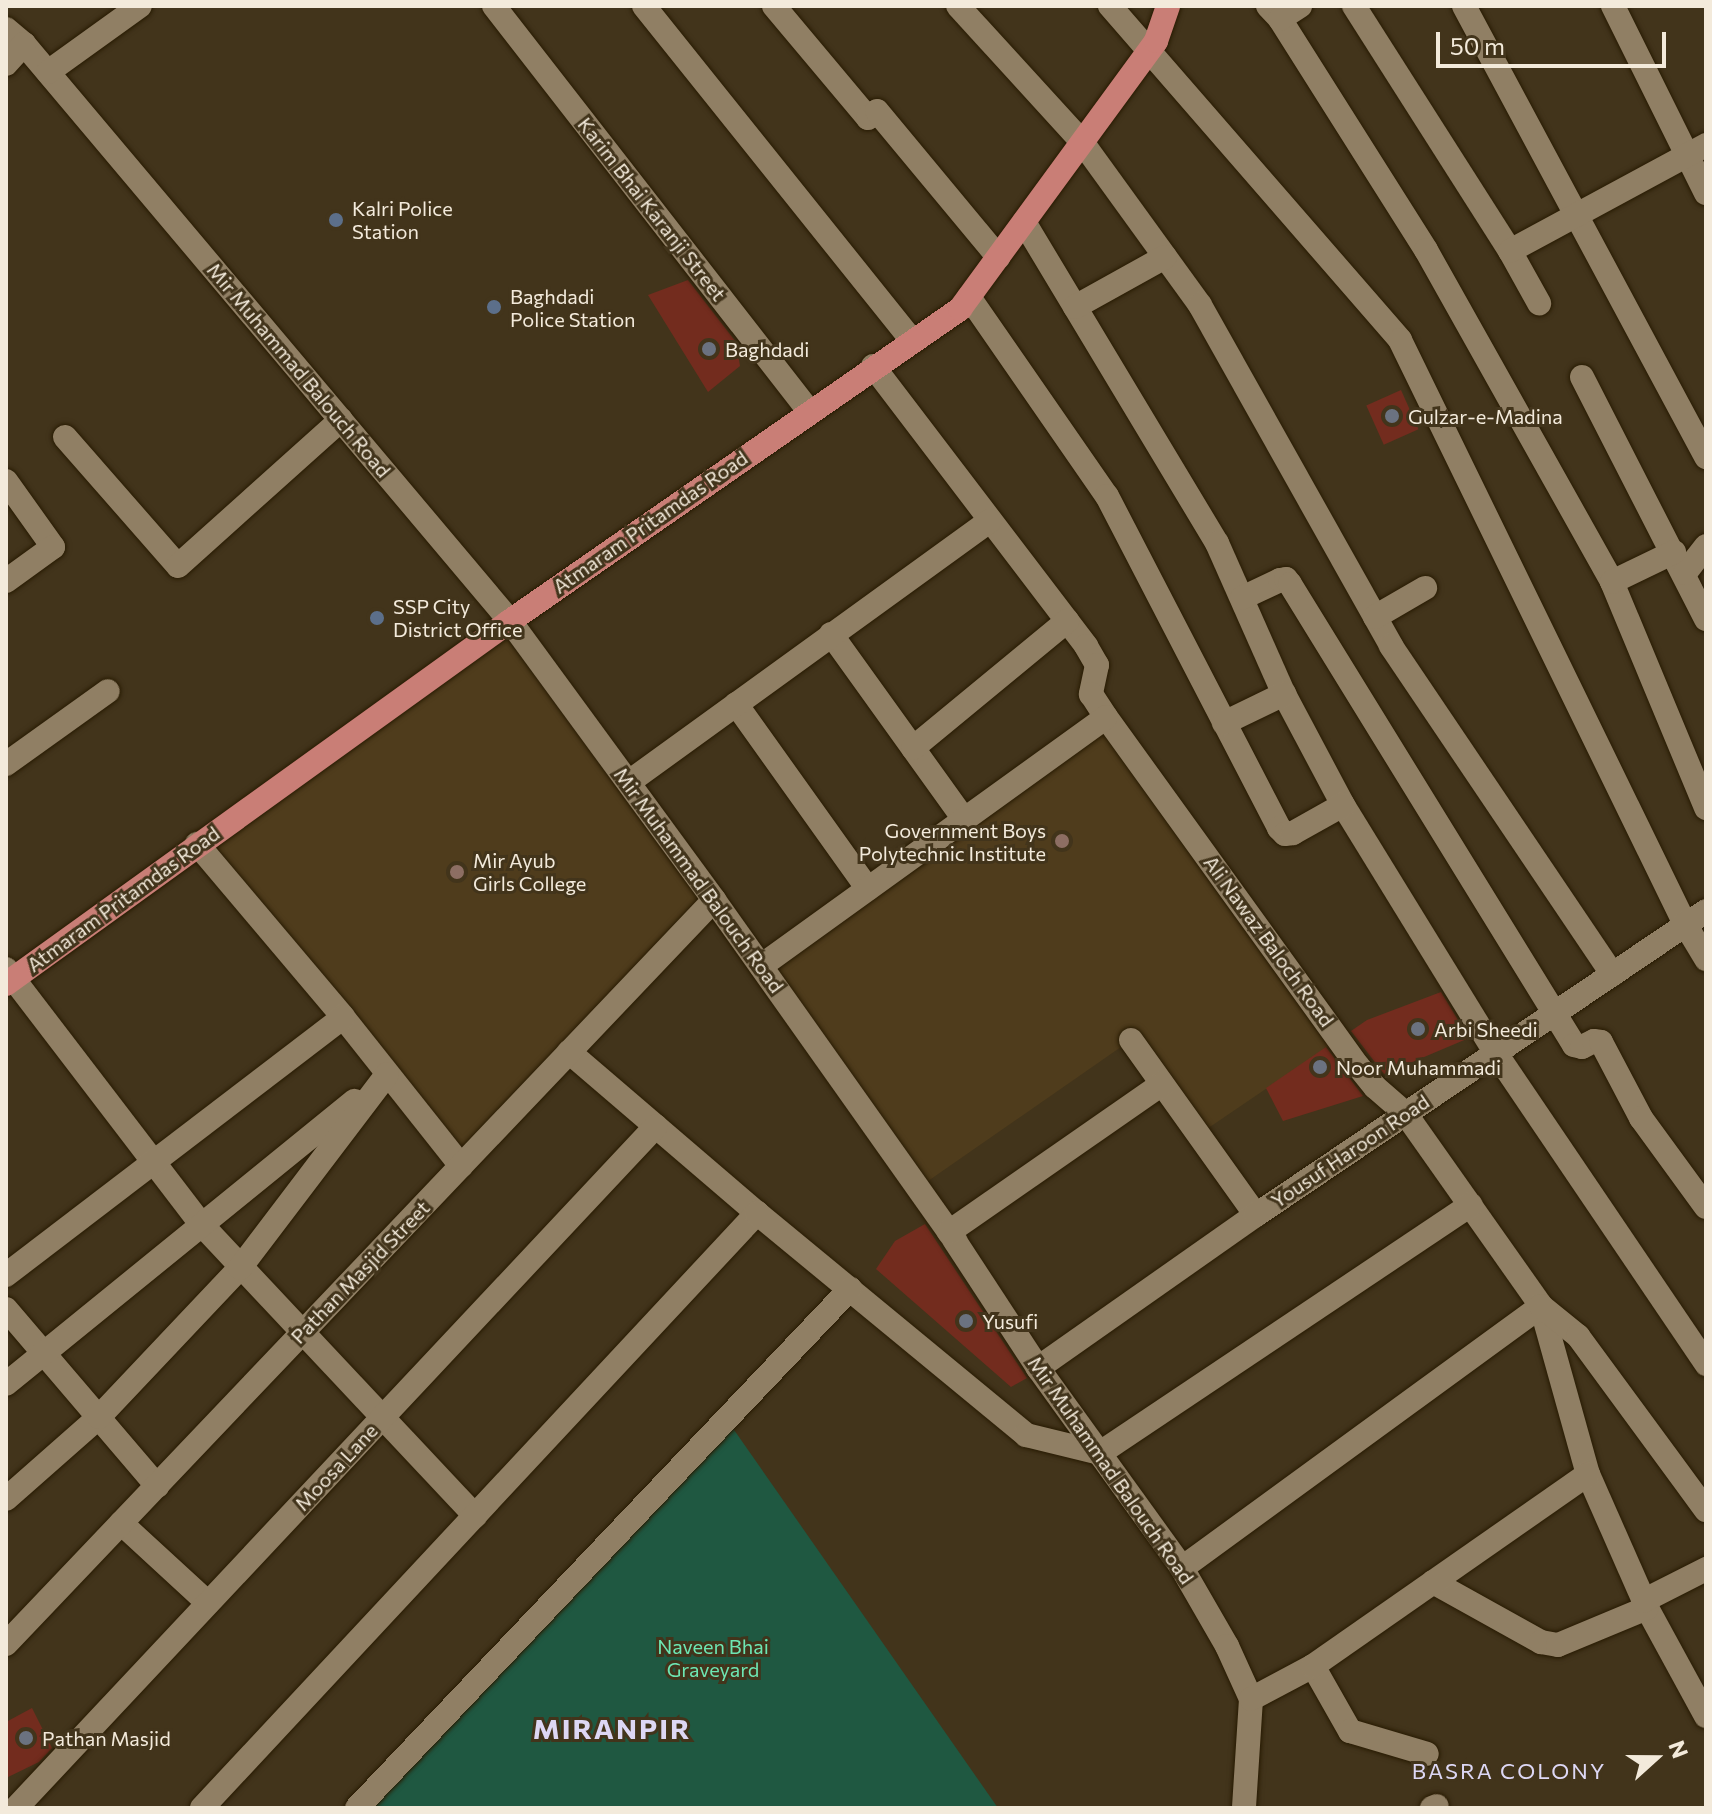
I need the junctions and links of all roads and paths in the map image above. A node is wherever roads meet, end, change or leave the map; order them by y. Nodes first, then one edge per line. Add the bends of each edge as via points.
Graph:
1 (140, 6) edge
2 (494, 6) edge
3 (644, 6) edge
4 (774, 6) edge
5 (958, 6) edge
6 (1110, 6) edge
7 (1168, 6) edge
8 (1354, 6) edge
9 (1464, 6) edge
10 (1613, 6) edge
11 (1283, 10) edge
12 (15, 36) edge
13 (1149, 51) junction
14 (6, 64) edge
15 (48, 72) junction
16 (1082, 142) junction
17 (1696, 149) edge
18 (1706, 193) edge
19 (1578, 216) junction
20 (1024, 222) junction
21 (1510, 251) junction
22 (998, 257) junction
23 (1165, 257) junction
24 (969, 297) junction
25 (1539, 303) dead end
26 (1075, 307) junction
27 (913, 342) junction
28 (873, 366) junction
29 (1582, 377) dead end
30 (809, 411) junction
31 (341, 420) junction
32 (65, 437) dead end
33 (1706, 457) edge
34 (6, 481) edge
35 (990, 521) junction
36 (1706, 546) edge
37 (1680, 562) junction
38 (6, 581) edge
39 (1612, 582) junction
40 (1425, 588) dead end
41 (1242, 598) junction
42 (1375, 617) junction
43 (1706, 619) edge
44 (510, 621) junction
45 (1067, 621) junction
46 (831, 634) junction
47 (108, 691) dead end
48 (1284, 694) junction
49 (736, 704) junction
50 (1106, 717) junction
51 (1224, 723) junction
52 (913, 748) junction
53 (6, 764) edge
54 (629, 782) junction
55 (1343, 805) junction
56 (1706, 808) edge
57 (964, 819) junction
58 (197, 844) junction
59 (868, 889) junction
60 (714, 900) junction
61 (1706, 911) edge
62 (1685, 924) junction
63 (1706, 959) edge
64 (761, 966) junction
65 (1612, 974) junction
66 (9, 978) edge
67 (1553, 1013) junction
68 (343, 1017) junction
69 (1131, 1040) dead end
70 (569, 1052) junction
71 (1495, 1052) junction
72 (387, 1074) junction
73 (1162, 1084) junction
74 (1405, 1113) junction
75 (656, 1126) junction
76 (154, 1162) junction
77 (461, 1166) junction
78 (1471, 1205) junction
79 (1706, 1207) edge
80 (757, 1213) junction
81 (1256, 1215) junction
82 (202, 1225) junction
83 (949, 1232) junction
84 (240, 1268) junction
85 (6, 1275) edge
86 (850, 1289) junction
87 (1541, 1306) junction
88 (6, 1309) edge
89 (302, 1332) junction
90 (43, 1355) junction
91 (1706, 1364) edge
92 (1038, 1368) junction
93 (6, 1384) edge
94 (99, 1417) junction
95 (382, 1418) junction
96 (1100, 1453) junction
97 (1588, 1474) junction
98 (157, 1486) junction
99 (6, 1499) edge
100 (1706, 1510) edge
101 (475, 1516) junction
102 (121, 1523) junction
103 (1182, 1568) junction
104 (1706, 1569) edge
105 (1433, 1582) junction
106 (208, 1603) junction
107 (1645, 1604) junction
108 (6, 1644) edge
109 (1313, 1666) junction
110 (1251, 1699) junction
111 (1704, 1709) edge
112 (1427, 1754) dead end
113 (1239, 1805) edge
114 (16, 1808) edge
115 (202, 1808) edge
116 (357, 1808) edge

1 - 15 street
2 - 30 street, Karim Bhai Karanji Street
3 - 27 street
4 - 22 street via 868,118 877,111
5 - 16 street
6 - 13 street
7 - 13 main road, Atmaram Pritamdas Road
8 - 21 street
9 - 19 street
10 - 17 street
11 - 39 street via 1426,250
12 - 14 street
12 - 15 street, Mir Muhammad Balouch Road
13 - 16 main road, Atmaram Pritamdas Road
13 - 62 street via 1400,340
15 - 31 street, Mir Muhammad Balouch Road
16 - 20 main road, Atmaram Pritamdas Road
16 - 23 street
17 - 18 street
17 - 19 street
19 - 21 street
19 - 33 street
20 - 22 main road, Atmaram Pritamdas Road
20 - 26 street
21 - 25 street
22 - 24 main road, Atmaram Pritamdas Road
23 - 26 street
23 - 42 street via 1200,305
24 - 27 main road, Atmaram Pritamdas Road
24 - 51 street via 1107,496
26 - 41 street via 1217,543
27 - 28 main road, Atmaram Pritamdas Road
28 - 30 main road, Atmaram Pritamdas Road
28 - 35 street, Ali Nawaz Baloch Road
29 - 37 street
30 - 44 main road, Atmaram Pritamdas Road
31 - 32 street via 178,566
31 - 44 street, Mir Muhammad Balouch Road
34 - 38 street via 53,547
35 - 45 street, Ali Nawaz Baloch Road
35 - 46 street
36 - 37 street
37 - 39 street
37 - 43 street
39 - 56 street
40 - 42 street
41 - 48 street
41 - 67 street via 1280,580 1290,584
42 - 65 street
44 - 54 street, Mir Muhammad Balouch Road
44 - 58 main road, Atmaram Pritamdas Road
45 - 50 street, Ali Nawaz Baloch Road via 1097,665 1091,694
45 - 52 street
46 - 49 street
46 - 52 street
47 - 53 street
48 - 51 street
48 - 55 street
49 - 54 street
49 - 59 street
50 - 57 street
50 - 74 street, Ali Nawaz Baloch Road via 1358,1066
51 - 55 street via 1285,834
52 - 57 street
54 - 60 street, Mir Muhammad Balouch Road
55 - 71 street
57 - 59 street
58 - 66 main road, Atmaram Pritamdas Road
58 - 68 street
59 - 64 street
60 - 64 street, Mir Muhammad Balouch Road
60 - 70 street, Pathan Masjid Street
61 - 62 street, Yousuf Haroon Road
62 - 63 street
62 - 65 street, Yousuf Haroon Road
64 - 83 street, Mir Muhammad Balouch Road
65 - 67 street, Yousuf Haroon Road
66 - 76 street
67 - 71 street, Yousuf Haroon Road
67 - 79 street via 1574,1045 1601,1042 1641,1118
68 - 72 street
68 - 76 street
69 - 73 street
70 - 75 street
70 - 77 street, Pathan Masjid Street
71 - 74 street, Yousuf Haroon Road
71 - 91 street
72 - 77 street
72 - 82 street
72 - 84 street
73 - 81 street
73 - 83 street
74 - 78 street, Ali Nawaz Baloch Road
74 - 81 street, Yousuf Haroon Road
75 - 80 street
75 - 95 street, Moosa Lane
76 - 82 street
76 - 85 street
77 - 89 street, Pathan Masjid Street
78 - 87 street, Ali Nawaz Baloch Road
78 - 96 street
80 - 86 street
80 - 101 street
81 - 92 street, Yousuf Haroon Road
82 - 84 street
82 - 90 street
83 - 92 street, Mir Muhammad Balouch Road
84 - 89 street
84 - 94 street
86 - 96 street via 1026,1435
86 - 116 street
87 - 97 street, Ali Nawaz Baloch Road
87 - 100 street via 1578,1336
87 - 103 street
88 - 90 street
89 - 95 street
89 - 98 street, Pathan Masjid Street
90 - 93 street
90 - 94 street
92 - 96 street, Mir Muhammad Balouch Road
94 - 98 street
94 - 99 street
95 - 101 street
95 - 106 street, Moosa Lane
96 - 103 street, Mir Muhammad Balouch Road
97 - 105 street
97 - 107 street, Ali Nawaz Baloch Road
98 - 102 street, Pathan Masjid Street
101 - 115 street
102 - 106 street
102 - 108 street, Pathan Masjid Street
103 - 110 street, Mir Muhammad Balouch Road
104 - 107 street
105 - 107 street via 1550,1644 1569,1642
105 - 109 street
106 - 114 street, Moosa Lane
107 - 111 street, Ali Nawaz Baloch Road
109 - 110 street
109 - 112 street via 1350,1731
110 - 113 street, Mir Muhammad Balouch Road

